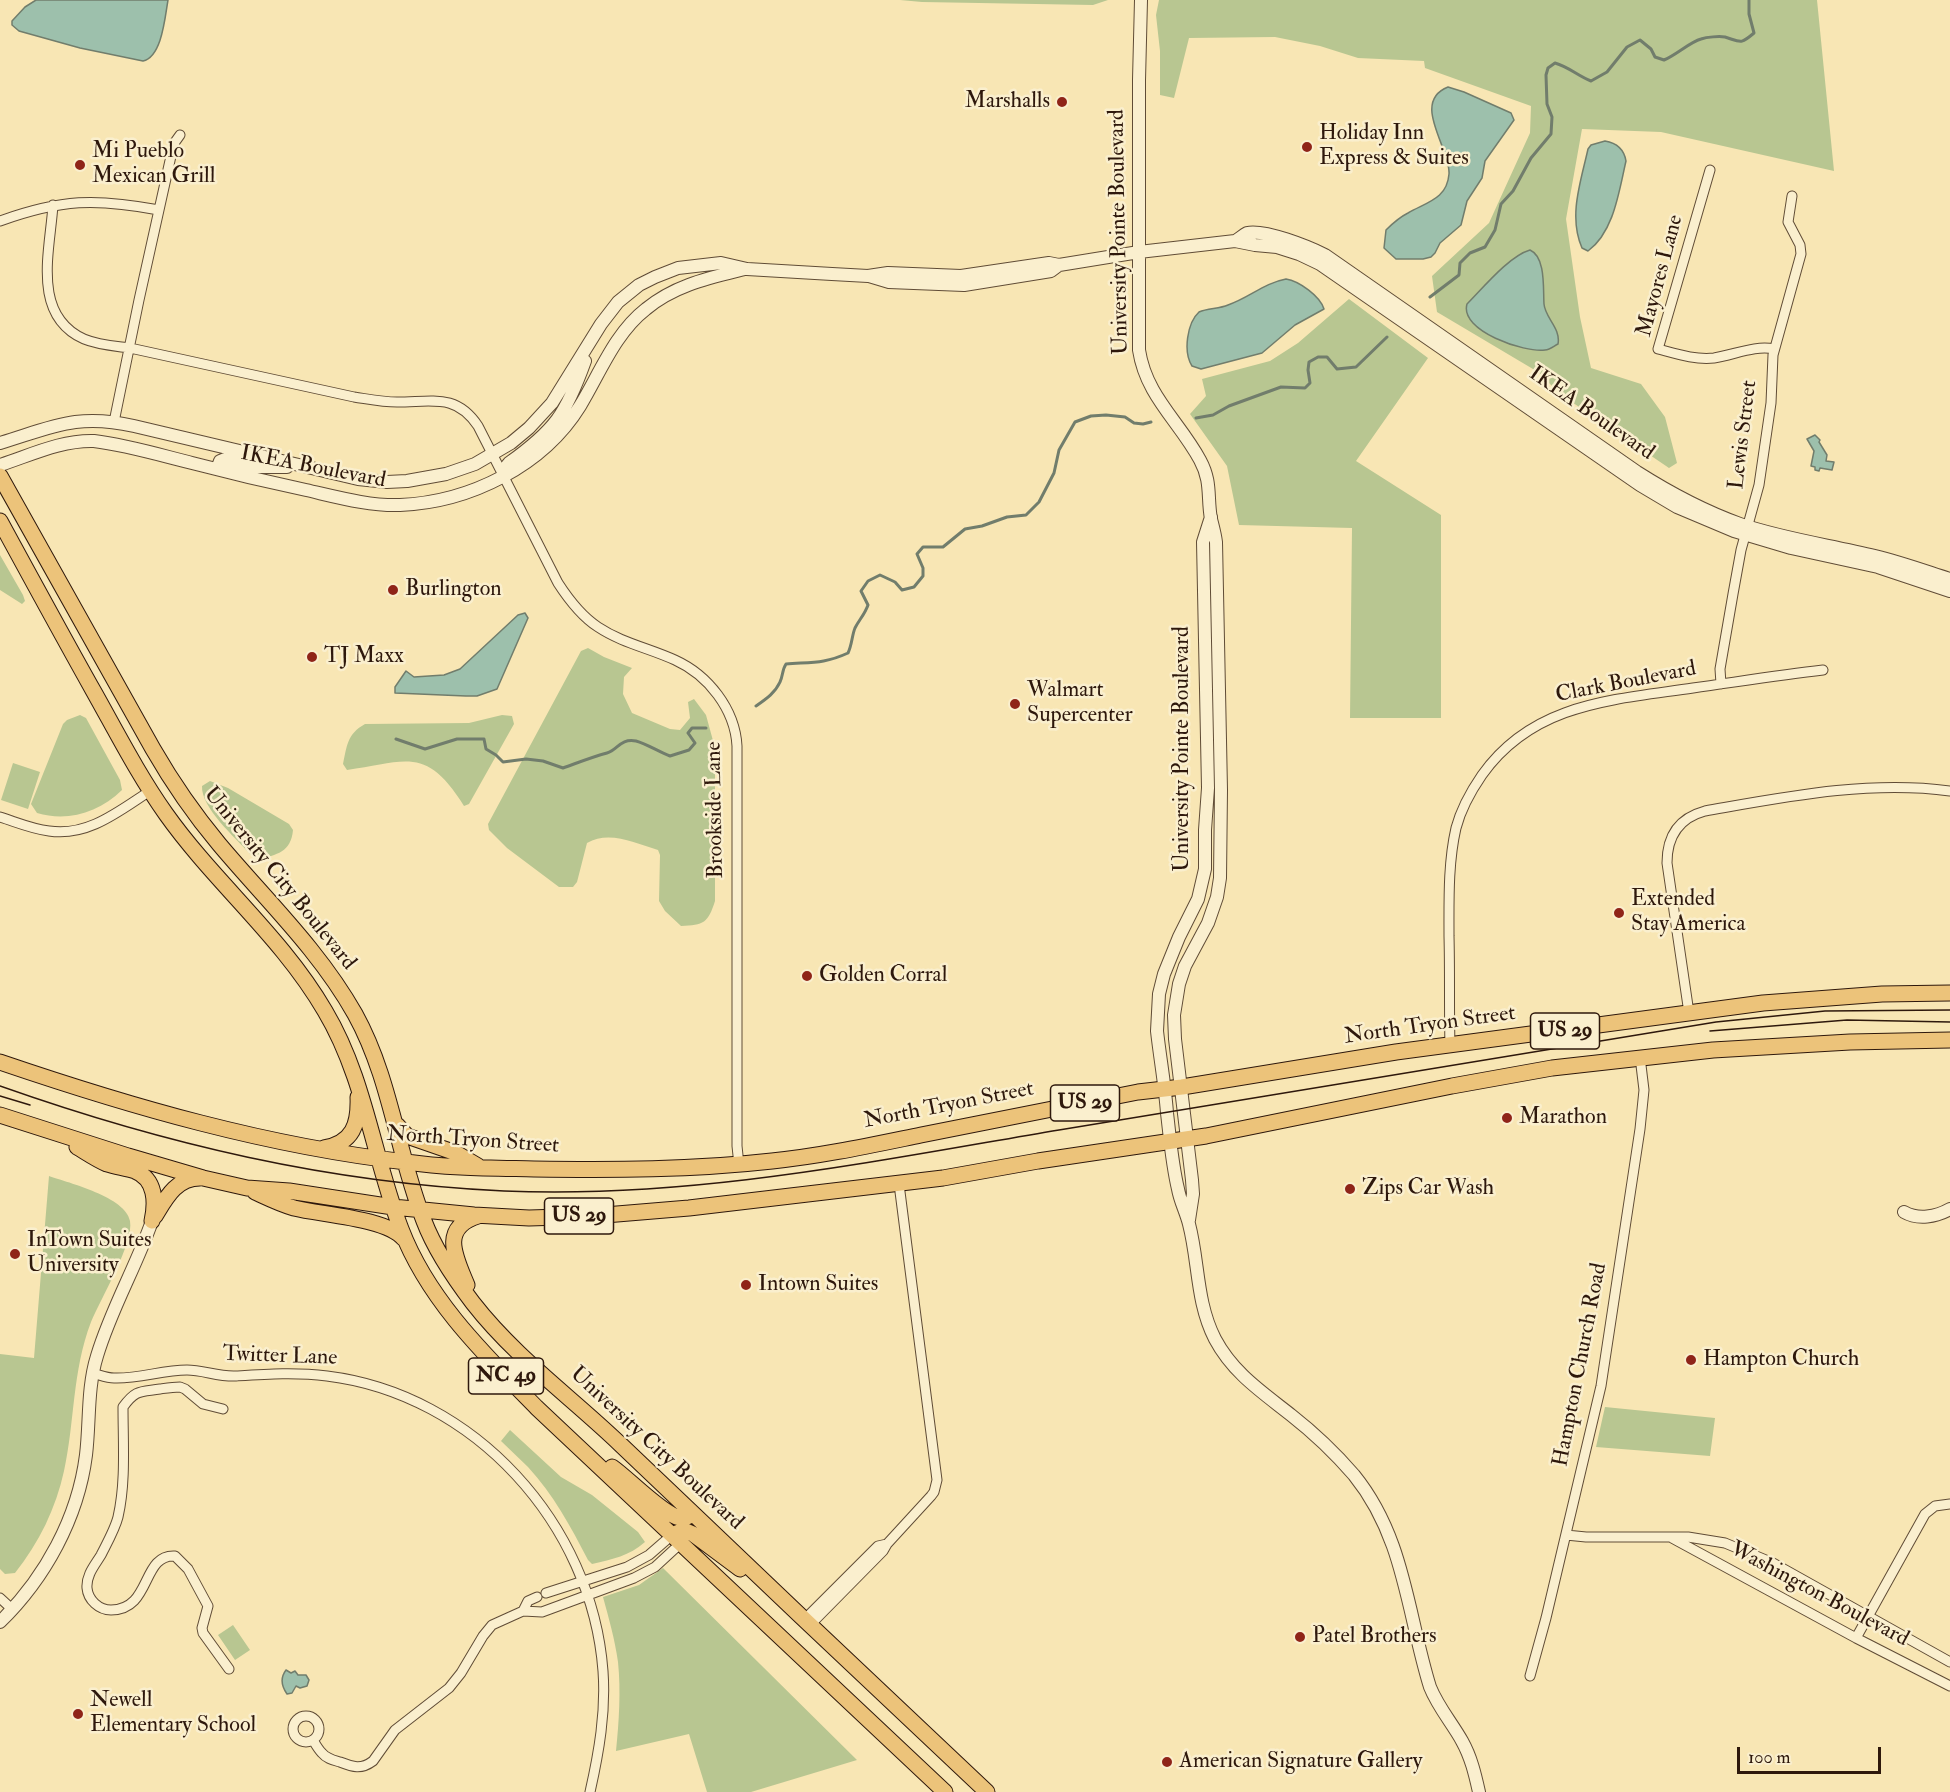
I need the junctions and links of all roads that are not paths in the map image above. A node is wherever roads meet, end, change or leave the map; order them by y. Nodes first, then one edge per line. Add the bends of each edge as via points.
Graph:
1 (1141, 0) edge
2 (180, 135) dead end
3 (1710, 170) dead end
4 (1792, 196) dead end
5 (53, 205) junction
6 (159, 210) junction
7 (0, 220) edge
8 (1139, 252) junction
9 (747, 268) junction
10 (648, 281) junction
11 (644, 310) junction
12 (590, 342) junction
13 (130, 348) junction
14 (1774, 349) junction
15 (114, 422) junction
16 (0, 443) edge
17 (493, 453) junction
18 (0, 465) edge
19 (300, 466) junction
20 (217, 469) junction
21 (0, 476) edge
22 (504, 476) junction
23 (1211, 517) junction
24 (0, 521) edge
25 (1747, 530) junction
26 (1950, 579) edge
27 (1950, 591) edge
28 (1823, 670) dead end
29 (1721, 684) junction
30 (150, 791) junction
31 (1950, 791) edge
32 (0, 817) edge
33 (1950, 993) edge
34 (1689, 1013) junction
35 (1950, 1040) edge
36 (1450, 1045) junction
37 (1640, 1057) junction
38 (0, 1062) edge
39 (356, 1076) junction
40 (1182, 1087) junction
41 (1164, 1089) junction
42 (6, 1117) edge
43 (396, 1123) junction
44 (51, 1133) junction
45 (1187, 1139) junction
46 (1169, 1142) junction
47 (320, 1148) junction
48 (380, 1158) junction
49 (406, 1162) junction
50 (739, 1165) junction
51 (488, 1168) junction
52 (203, 1178) junction
53 (899, 1184) junction
54 (247, 1188) junction
55 (393, 1207) junction
56 (420, 1209) junction
57 (1950, 1209) edge
58 (1904, 1212) dead end
59 (483, 1215) junction
60 (152, 1221) junction
61 (1189, 1224) junction
62 (407, 1242) junction
63 (480, 1312) junction
64 (92, 1373) junction
65 (223, 1409) dead end
66 (588, 1456) junction
67 (1950, 1504) edge
68 (693, 1514) junction
69 (1566, 1535) junction
70 (1670, 1537) junction
71 (677, 1539) junction
72 (583, 1582) junction
73 (588, 1594) junction
74 (780, 1596) junction
75 (0, 1598) edge
76 (13, 1610) junction
77 (523, 1611) junction
78 (1868, 1616) junction
79 (0, 1622) edge
80 (807, 1622) junction
81 (1856, 1638) junction
82 (1950, 1662) edge
83 (229, 1669) dead end
84 (1530, 1676) dead end
85 (1950, 1686) edge
86 (313, 1740) dead end
87 (590, 1792) edge
88 (945, 1792) edge
89 (987, 1792) edge
90 (1479, 1792) edge

1 - 8 street, University Pointe Boulevard
2 - 6 street via 171,156
3 - 14 street, Mayores Lane via 1659,349 1706,358
4 - 14 street, Lewis Street via 1788,222 1802,250
5 - 6 street via 101,201
5 - 7 street
5 - 13 street, Brookside Lane via 47,278 54,311 84,339
6 - 13 street
8 - 9 street, IKEA Boulevard via 964,285
8 - 23 street, University Pointe Boulevard via 1138,331 1144,372 1200,461 1210,490
8 - 25 street, IKEA Boulevard via 1235,241 1299,254 1654,483
9 - 10 street, IKEA Boulevard via 721,262 693,265
9 - 11 street, IKEA Boulevard via 692,282
10 - 11 street via 650,299
10 - 12 street, IKEA Boulevard via 612,308
11 - 22 street, IKEA Boulevard via 618,341 567,423 538,453
12 - 17 street, IKEA Boulevard via 545,412
12 - 22 street via 560,417 506,466
13 - 15 street
13 - 17 street, Brookside Lane via 362,398 388,402 447,401 471,417
14 - 25 street, Lewis Street via 1771,404 1757,495
15 - 16 street, IKEA Boulevard via 67,422
15 - 19 street, IKEA Boulevard
17 - 19 street, IKEA Boulevard via 468,467 407,482 368,481
17 - 22 street, Brookside Lane
18 - 20 street, IKEA Boulevard via 59,445 88,441
19 - 20 street via 257,467 225,459
20 - 22 street, IKEA Boulevard via 382,505 450,497
21 - 43 main road, University City Boulevard via 175,785 218,843 302,938 344,996 374,1055
22 - 50 street, Brookside Lane via 558,583 573,604 604,631 674,660 697,674 718,695 733,725 737,778
23 - 40 street, University Pointe Boulevard via 1218,598 1220,878 1208,923 1185,966 1176,993 1174,1029
23 - 41 street, University Pointe Boulevard via 1203,542 1206,869 1198,899 1179,937 1159,994 1157,1031
24 - 30 main road, University City Boulevard
25 - 26 street, IKEA Boulevard via 1876,556
25 - 27 street, IKEA Boulevard via 1791,548 1878,567
25 - 29 street, Lewis Street via 1720,669
28 - 29 street, Clark Boulevard
29 - 36 street, Clark Boulevard via 1604,702 1562,713 1515,740 1486,770 1459,818 1451,854
30 - 32 street via 104,821 82,830 48,831
30 - 39 main road, University City Boulevard via 188,843 315,994 338,1033
31 - 34 street via 1885,787 1825,792 1705,811 1680,824 1670,840 1667,862
33 - 34 main road, North Tryon Street / US 29 via 1795,1000
34 - 36 main road, North Tryon Street / US 29
35 - 37 main road, US 29 via 1815,1044
36 - 40 main road, North Tryon Street / US 29
37 - 45 main road, US 29 via 1552,1068
37 - 69 street, Hampton Church Road via 1642,1104 1613,1316
38 - 47 main road, North Tryon Street via 194,1122
39 - 47 main road via 358,1108 354,1127 340,1143
39 - 48 main road, University City Boulevard
40 - 41 main road, North Tryon Street / US 29
40 - 45 street, University Pointe Boulevard
41 - 46 street, University Pointe Boulevard
41 - 50 main road, North Tryon Street / US 29 via 838,1152
42 - 44 main road
43 - 49 main road, University City Boulevard
43 - 51 main road via 407,1136
44 - 52 main road
44 - 60 main road via 106,1163 141,1174 153,1192
45 - 46 main road, US 29
45 - 61 street, University Pointe Boulevard via 1193,1194
46 - 53 main road, US 29
46 - 61 street, University Pointe Boulevard
47 - 48 main road, North Tryon Street
48 - 49 main road, North Tryon Street
48 - 55 main road, University City Boulevard
49 - 51 main road, North Tryon Street
49 - 56 main road, University City Boulevard / NC 49
50 - 51 main road, North Tryon Street / US 29 via 631,1170
52 - 54 main road
52 - 60 main road via 190,1178 178,1184
53 - 59 main road, US 29 via 593,1216
53 - 80 street via 938,1480 931,1496 883,1551
54 - 55 main road
54 - 62 main road, NC 49 via 291,1207 382,1225
55 - 56 main road
55 - 62 main road, University City Boulevard / NC 49
56 - 59 main road, US 29
56 - 63 main road, University City Boulevard / NC 49 via 429,1234
57 - 58 street via 1928,1217
59 - 63 main road via 460,1226 453,1239
60 - 64 street
61 - 90 street via 1203,1312 1223,1352 1254,1387 1306,1427 1340,1460 1381,1515 1398,1558 1430,1687 1466,1748
62 - 66 main road, University City Boulevard / NC 49 via 436,1293 467,1335
63 - 68 main road, University City Boulevard / NC 49 via 526,1360
64 - 72 street, Twitter Lane via 112,1378 188,1370 236,1376 302,1373 356,1381 405,1397 464,1430 513,1471 557,1526
64 - 76 street via 86,1455 78,1493 56,1547
65 - 83 street via 203,1404 180,1387 144,1390 129,1398 123,1407 122,1487 117,1518 90,1574 87,1590 90,1599 105,1610 126,1608 134,1602 158,1561 175,1556 188,1569 208,1606 203,1633
66 - 68 main road via 613,1467 676,1517 684,1519
66 - 71 main road, University City Boulevard / NC 49
67 - 78 street via 1935,1506 1925,1514
68 - 74 main road, University City Boulevard / NC 49
69 - 70 street, Washington Boulevard
69 - 84 street, Hampton Church Road
70 - 78 street, Washington Boulevard via 1709,1539 1756,1555
70 - 81 street, Washington Boulevard
71 - 72 street via 640,1561
71 - 73 street via 648,1571
71 - 74 main road via 684,1530 693,1534
71 - 88 main road, University City Boulevard / NC 49
72 - 73 street, Twitter Lane
72 - 77 street via 528,1601
73 - 77 street via 542,1612
73 - 87 street, Twitter Lane via 603,1672 603,1720
74 - 80 main road, University City Boulevard / NC 49
75 - 76 street
76 - 79 street
77 - 86 street via 492,1625 449,1688 395,1730 368,1765 352,1767 328,1759
78 - 81 street
78 - 82 street, Washington Boulevard
80 - 89 main road, University City Boulevard / NC 49
81 - 85 street, Washington Boulevard

